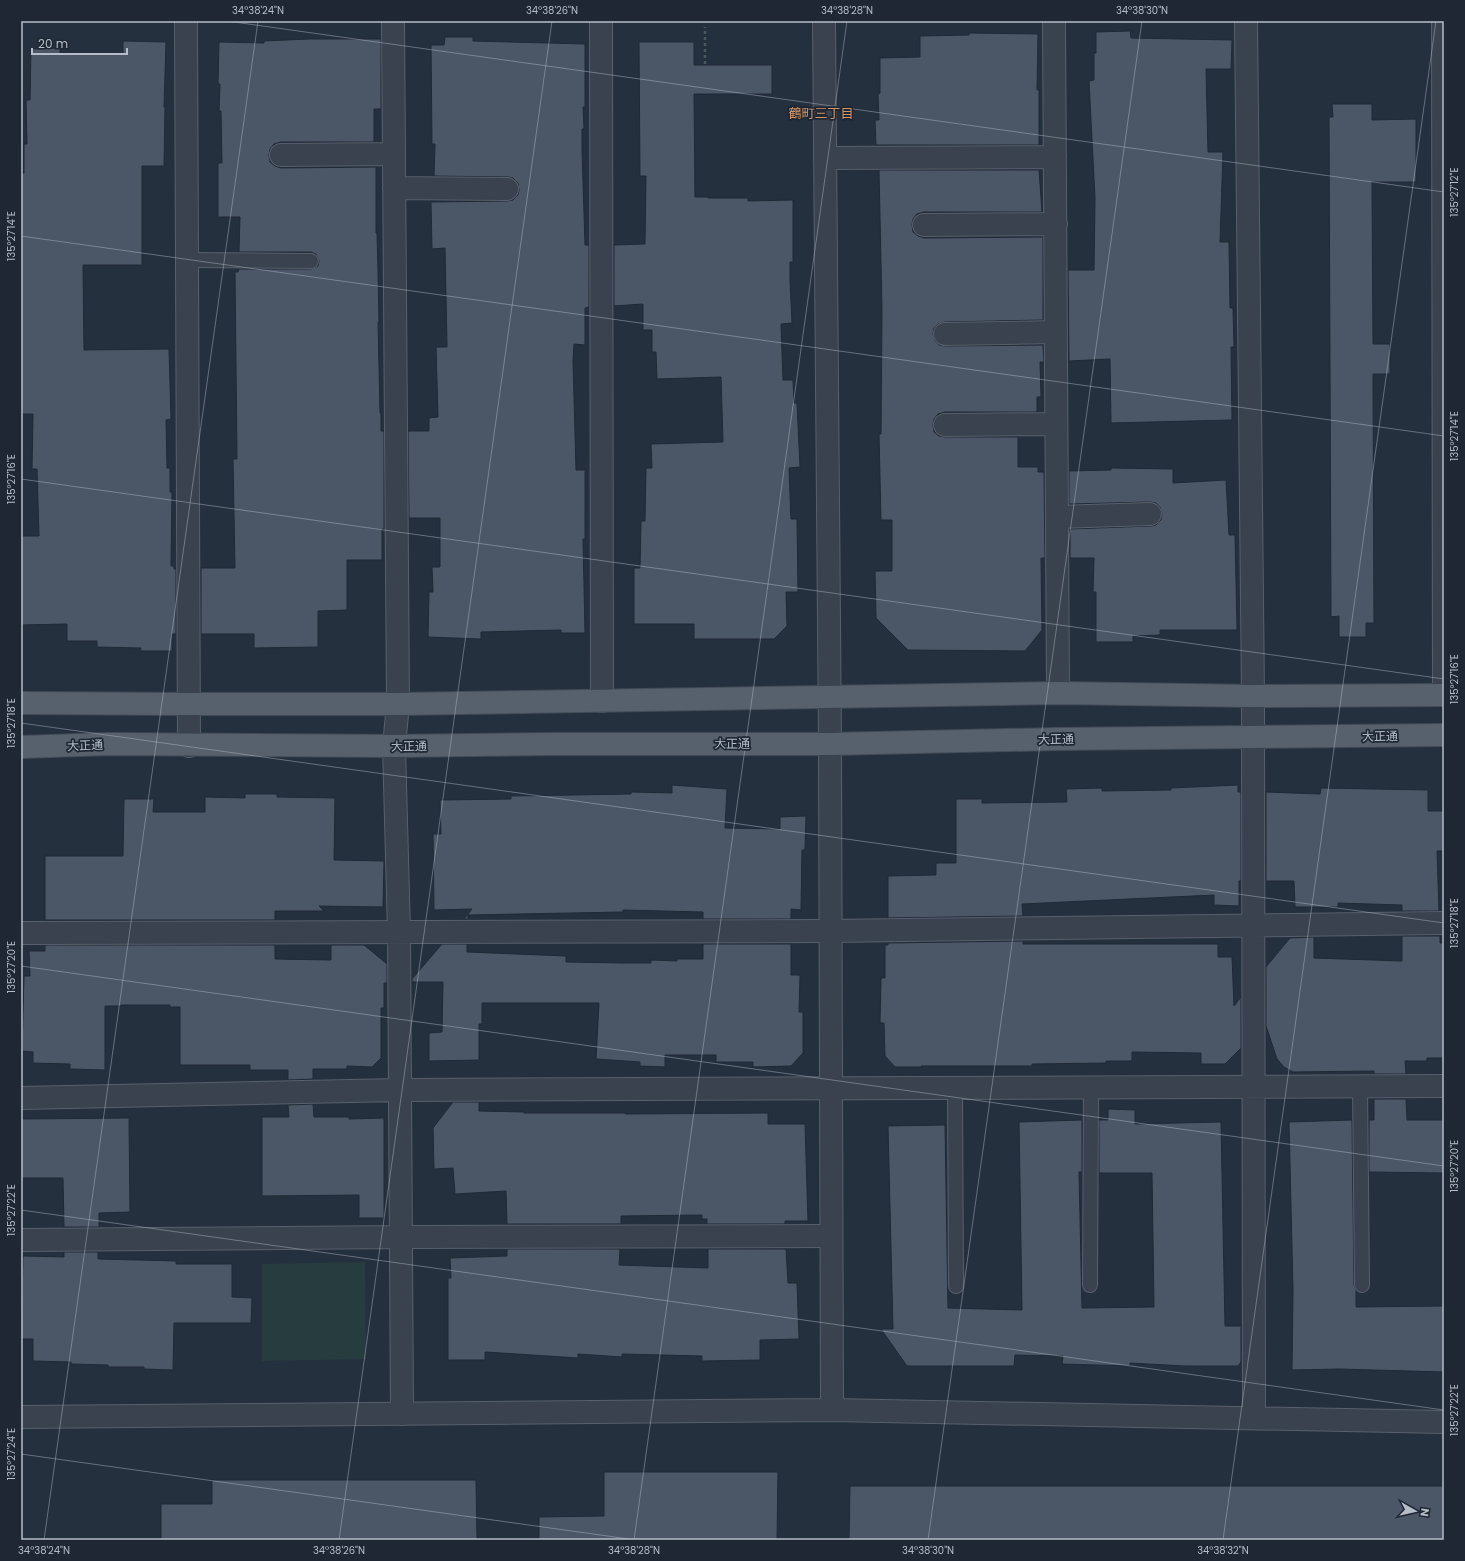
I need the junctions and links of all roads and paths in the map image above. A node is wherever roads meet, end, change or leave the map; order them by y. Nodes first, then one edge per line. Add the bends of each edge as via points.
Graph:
1 (186, 21) edge
2 (393, 21) edge
3 (601, 21) edge
4 (824, 21) edge
5 (1054, 21) edge
6 (1246, 21) edge
7 (1443, 21) edge
8 (705, 27) dead end
9 (705, 64) dead end
10 (394, 154) junction
11 (281, 155) dead end
12 (1055, 157) junction
13 (825, 158) junction
14 (394, 188) junction
15 (507, 189) dead end
16 (924, 224) dead end
17 (1056, 224) junction
18 (187, 260) junction
19 (311, 261) dead end
20 (1056, 332) junction
21 (945, 334) dead end
22 (1056, 424) junction
23 (945, 425) dead end
24 (1150, 514) dead end
25 (1057, 517) junction
26 (1058, 693) junction
27 (1444, 695) edge
28 (1253, 696) junction
29 (829, 697) junction
30 (602, 701) junction
31 (21, 702) edge
32 (189, 704) junction
33 (398, 704) junction
34 (1444, 735) edge
35 (1253, 737) junction
36 (830, 744) junction
37 (189, 746) junction
38 (394, 746) junction
39 (21, 747) edge
40 (1444, 923) edge
41 (1253, 925) junction
42 (830, 931) junction
43 (399, 932) junction
44 (21, 933) edge
45 (1253, 1086) junction
46 (1360, 1086) junction
47 (1444, 1086) edge
48 (1091, 1087) junction
49 (955, 1088) junction
50 (830, 1089) junction
51 (400, 1090) junction
52 (21, 1098) edge
53 (831, 1236) junction
54 (401, 1237) junction
55 (21, 1240) edge
56 (1090, 1285) dead end
57 (1362, 1285) dead end
58 (956, 1286) dead end
59 (832, 1410) junction
60 (402, 1414) junction
61 (1254, 1417) junction
62 (21, 1418) edge
63 (1444, 1422) edge

1 - 18 street
2 - 10 street
3 - 30 street
4 - 13 street
5 - 12 street
6 - 28 street
7 - 27 street
8 - 9 path
10 - 11 street
10 - 14 street
12 - 13 street
12 - 17 street
13 - 29 street
14 - 15 street
14 - 33 street
16 - 17 street
17 - 20 street
18 - 19 lane
18 - 32 street
20 - 21 street
20 - 22 street
22 - 23 street
22 - 25 street
24 - 25 street
25 - 26 street
26 - 28 main road
26 - 29 main road
27 - 28 main road
28 - 35 street
29 - 30 main road
29 - 36 street
30 - 33 main road
31 - 32 main road
32 - 33 main road
32 - 37 street
33 - 38 street
34 - 35 main road, 大正通
35 - 36 main road, 大正通
35 - 41 street
36 - 38 main road, 大正通
36 - 42 street
37 - 38 main road, 大正通
37 - 39 main road, 大正通 via 109,744
38 - 43 street
40 - 41 street
41 - 42 street
41 - 45 street
42 - 43 street
42 - 50 street
43 - 44 street
43 - 51 street
45 - 46 street
45 - 48 street
45 - 61 street
46 - 47 street
46 - 57 lane
48 - 49 street
48 - 56 lane
49 - 50 street
49 - 58 lane
50 - 51 street
50 - 53 street
51 - 52 street
51 - 54 street
53 - 54 street
53 - 59 street
54 - 55 street
54 - 60 street
59 - 60 street
59 - 61 street
60 - 62 street
61 - 63 street

